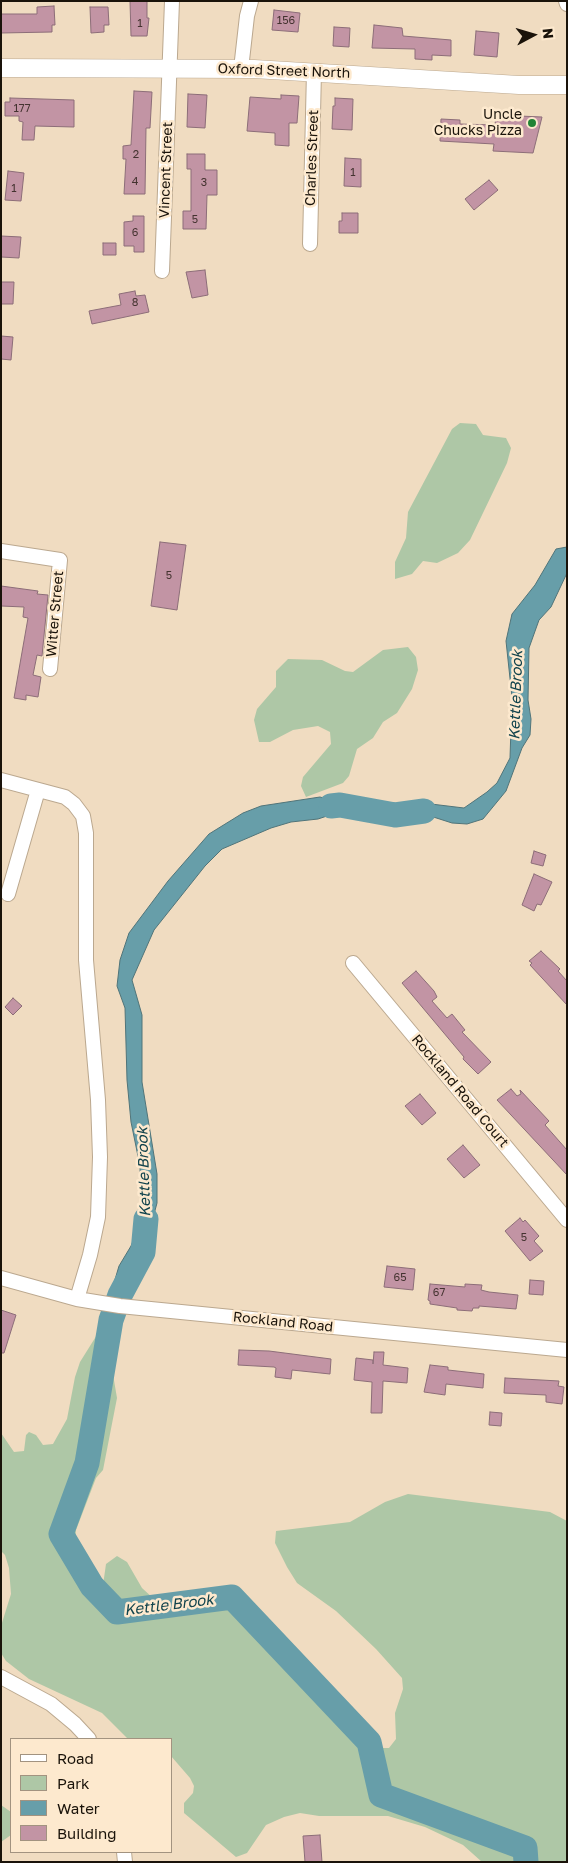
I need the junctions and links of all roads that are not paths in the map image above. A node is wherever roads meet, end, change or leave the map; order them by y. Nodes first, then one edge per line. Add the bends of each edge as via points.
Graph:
1 (172, 1) edge
2 (251, 1) edge
3 (1, 68) edge
4 (169, 68) junction
5 (242, 69) junction
6 (314, 71) junction
7 (567, 85) edge
8 (310, 244) dead end
9 (162, 271) dead end
10 (1, 551) edge
11 (50, 669) dead end
12 (1, 780) edge
13 (38, 790) junction
14 (8, 894) dead end
15 (353, 963) dead end
16 (567, 1220) edge
17 (1, 1278) edge
18 (77, 1299) junction
19 (567, 1350) edge
20 (1, 1677) edge
21 (88, 1738) edge

1 - 4 street, Vincent Street
2 - 5 street via 246,16
3 - 4 main road, Oxford Street North
4 - 5 main road, Oxford Street North
4 - 9 street, Vincent Street
5 - 6 main road, Oxford Street North
6 - 7 main road, Oxford Street North via 519,86
6 - 8 street, Charles Street
10 - 11 street, Witter Street via 60,560
12 - 13 street
13 - 14 street
13 - 18 street via 65,797 74,804 83,816 86,833 86,960 100,1157 98,1217
15 - 16 street, Rockland Road Court
17 - 18 street, Rockland Road
18 - 19 street, Rockland Road
20 - 21 street via 51,1704

